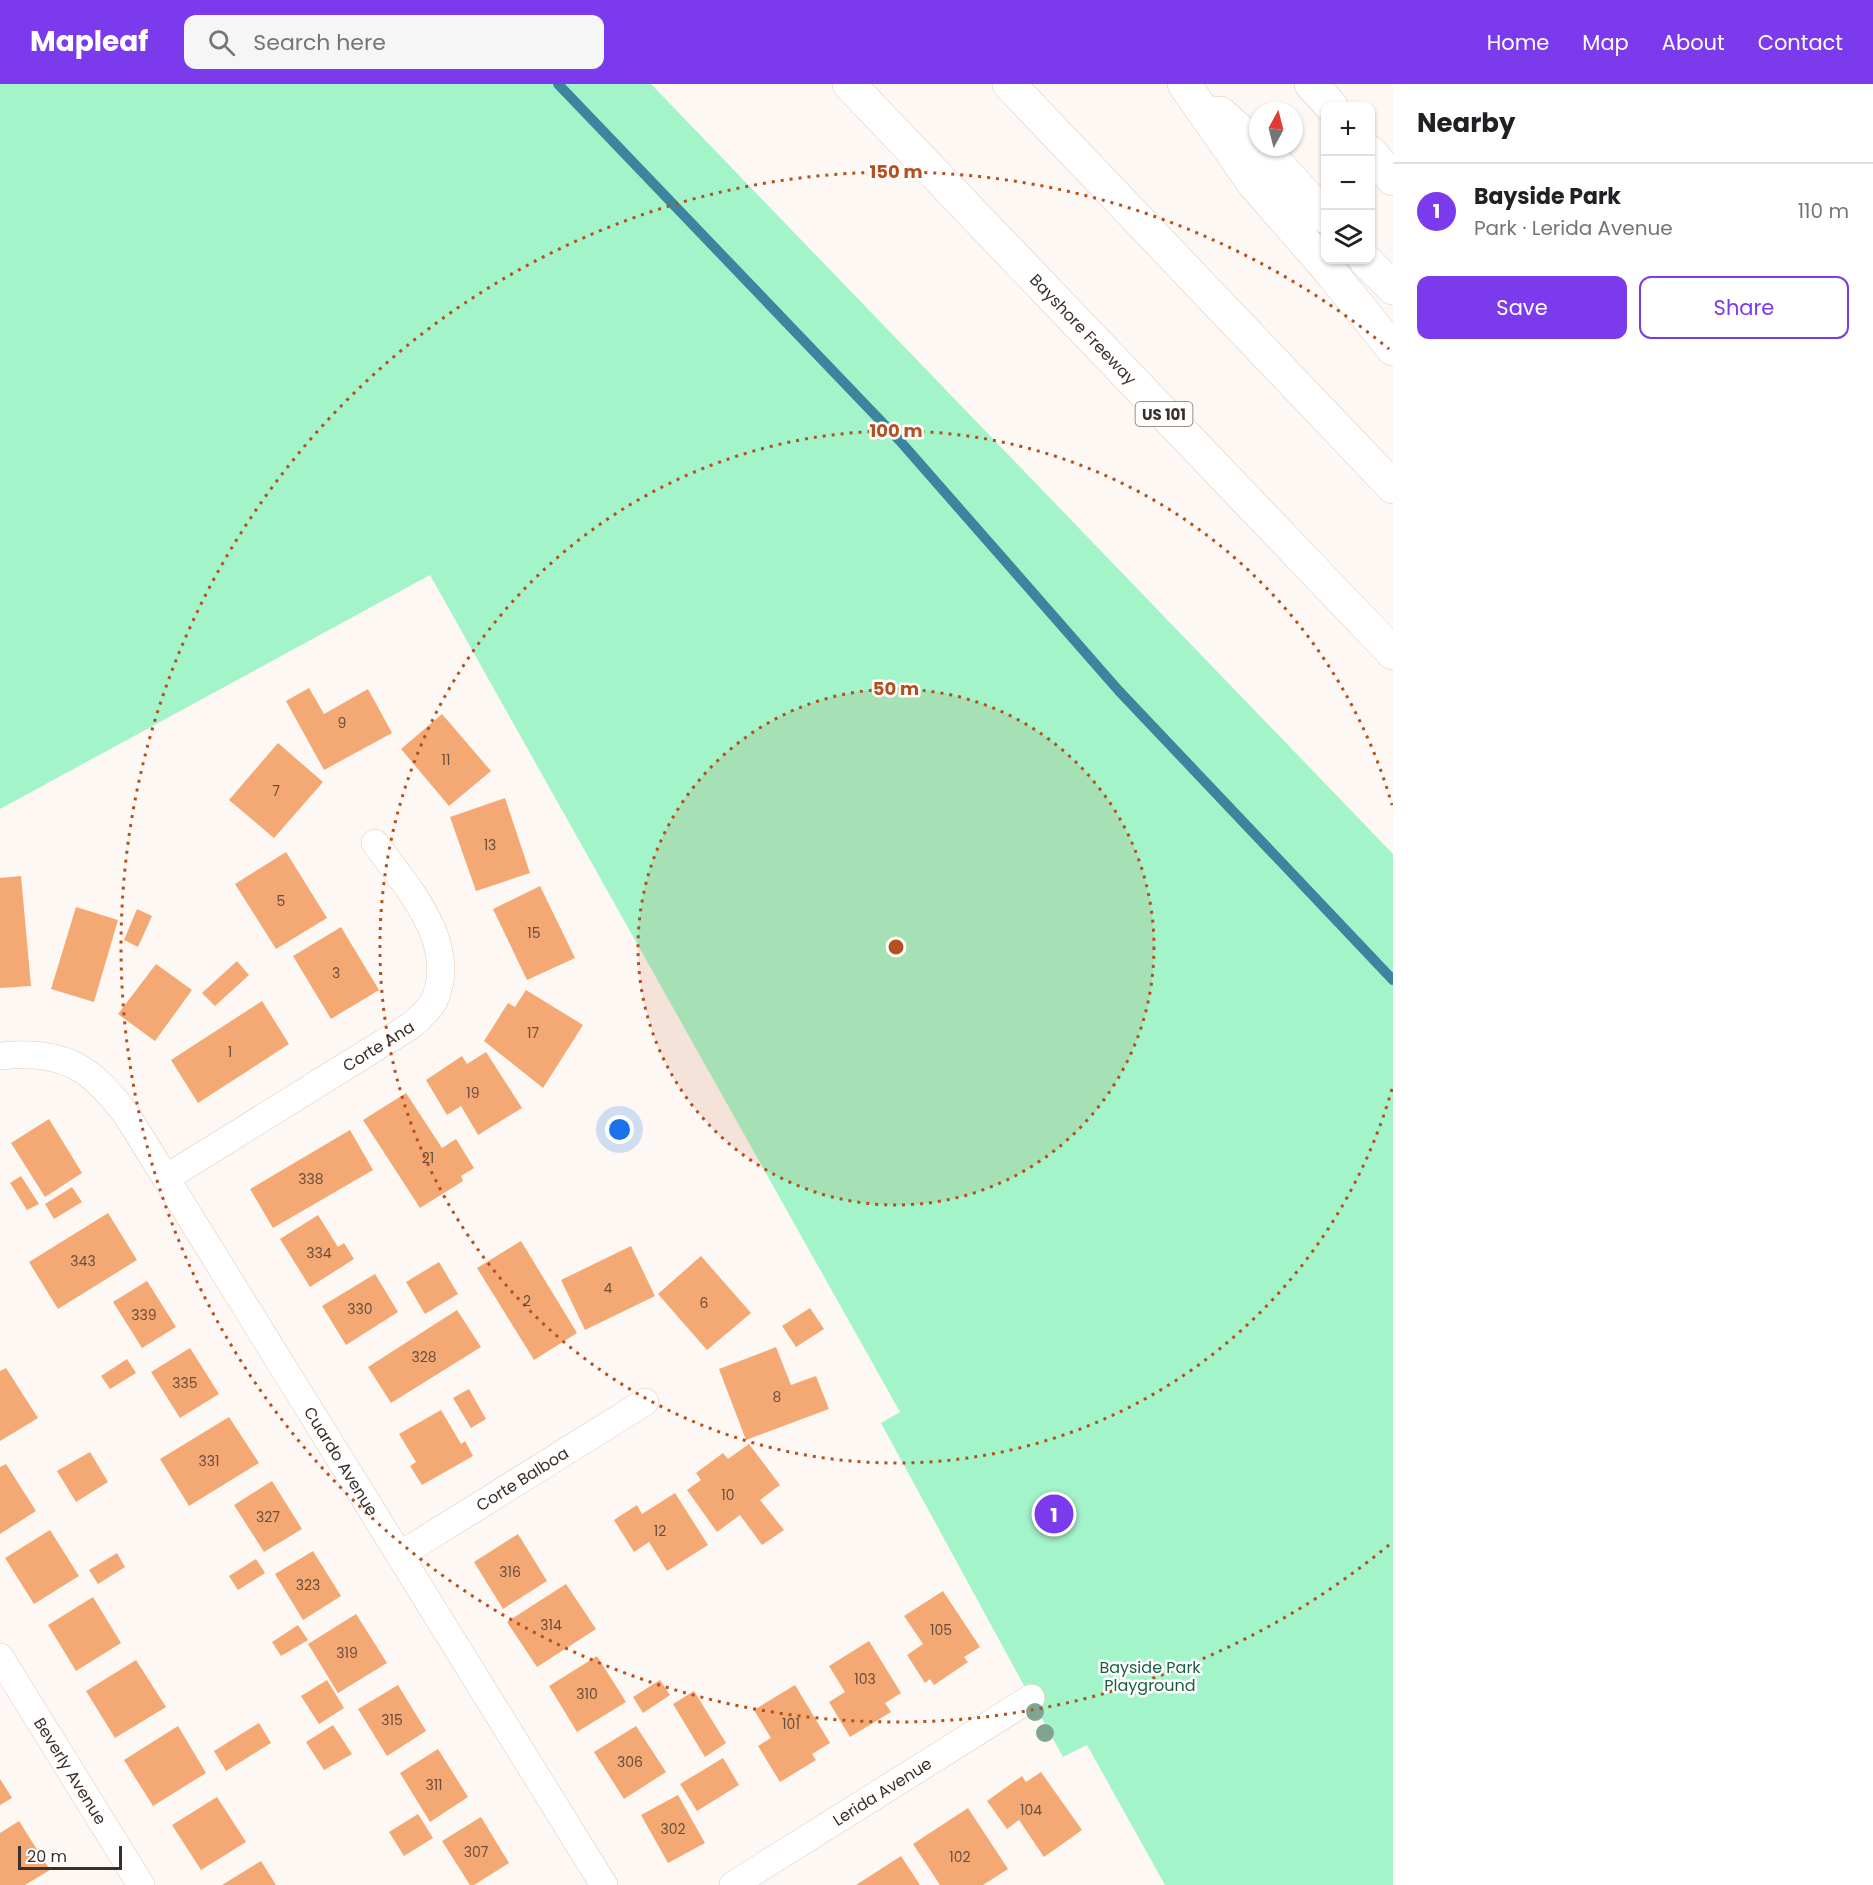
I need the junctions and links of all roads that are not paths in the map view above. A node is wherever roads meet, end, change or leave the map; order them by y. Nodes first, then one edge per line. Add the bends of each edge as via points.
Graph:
1 (849, 84) edge
2 (1009, 84) edge
3 (1186, 84) edge
4 (1311, 84) edge
5 (1327, 102) edge
6 (1374, 156) edge
7 (1393, 179) edge
8 (1321, 212) edge
9 (1369, 264) edge
10 (1393, 288) edge
11 (1393, 349) edge
12 (1393, 487) edge
13 (1393, 653) edge
14 (375, 843) dead end
15 (0, 1056) edge
16 (166, 1178) junction
17 (645, 1402) dead end
18 (400, 1555) junction
19 (0, 1658) edge
20 (1031, 1698) dead end
21 (141, 1885) edge
22 (604, 1885) edge
23 (733, 1885) edge

1 - 13 highway, Bayshore Freeway / US 101
2 - 12 highway
3 - 8 highway via 1279,166
3 - 11 highway via 1254,184
4 - 5 highway
6 - 7 highway
9 - 10 highway
14 - 16 street, Corte Ana via 424,912 436,941 441,972 433,1002 412,1025
15 - 16 street, Cuardo Avenue via 24,1053 58,1058 87,1071 110,1092
16 - 18 street, Cuardo Avenue
17 - 18 street, Corte Balboa
18 - 22 street, Cuardo Avenue
19 - 21 street, Beverly Avenue
20 - 23 street, Lerida Avenue

